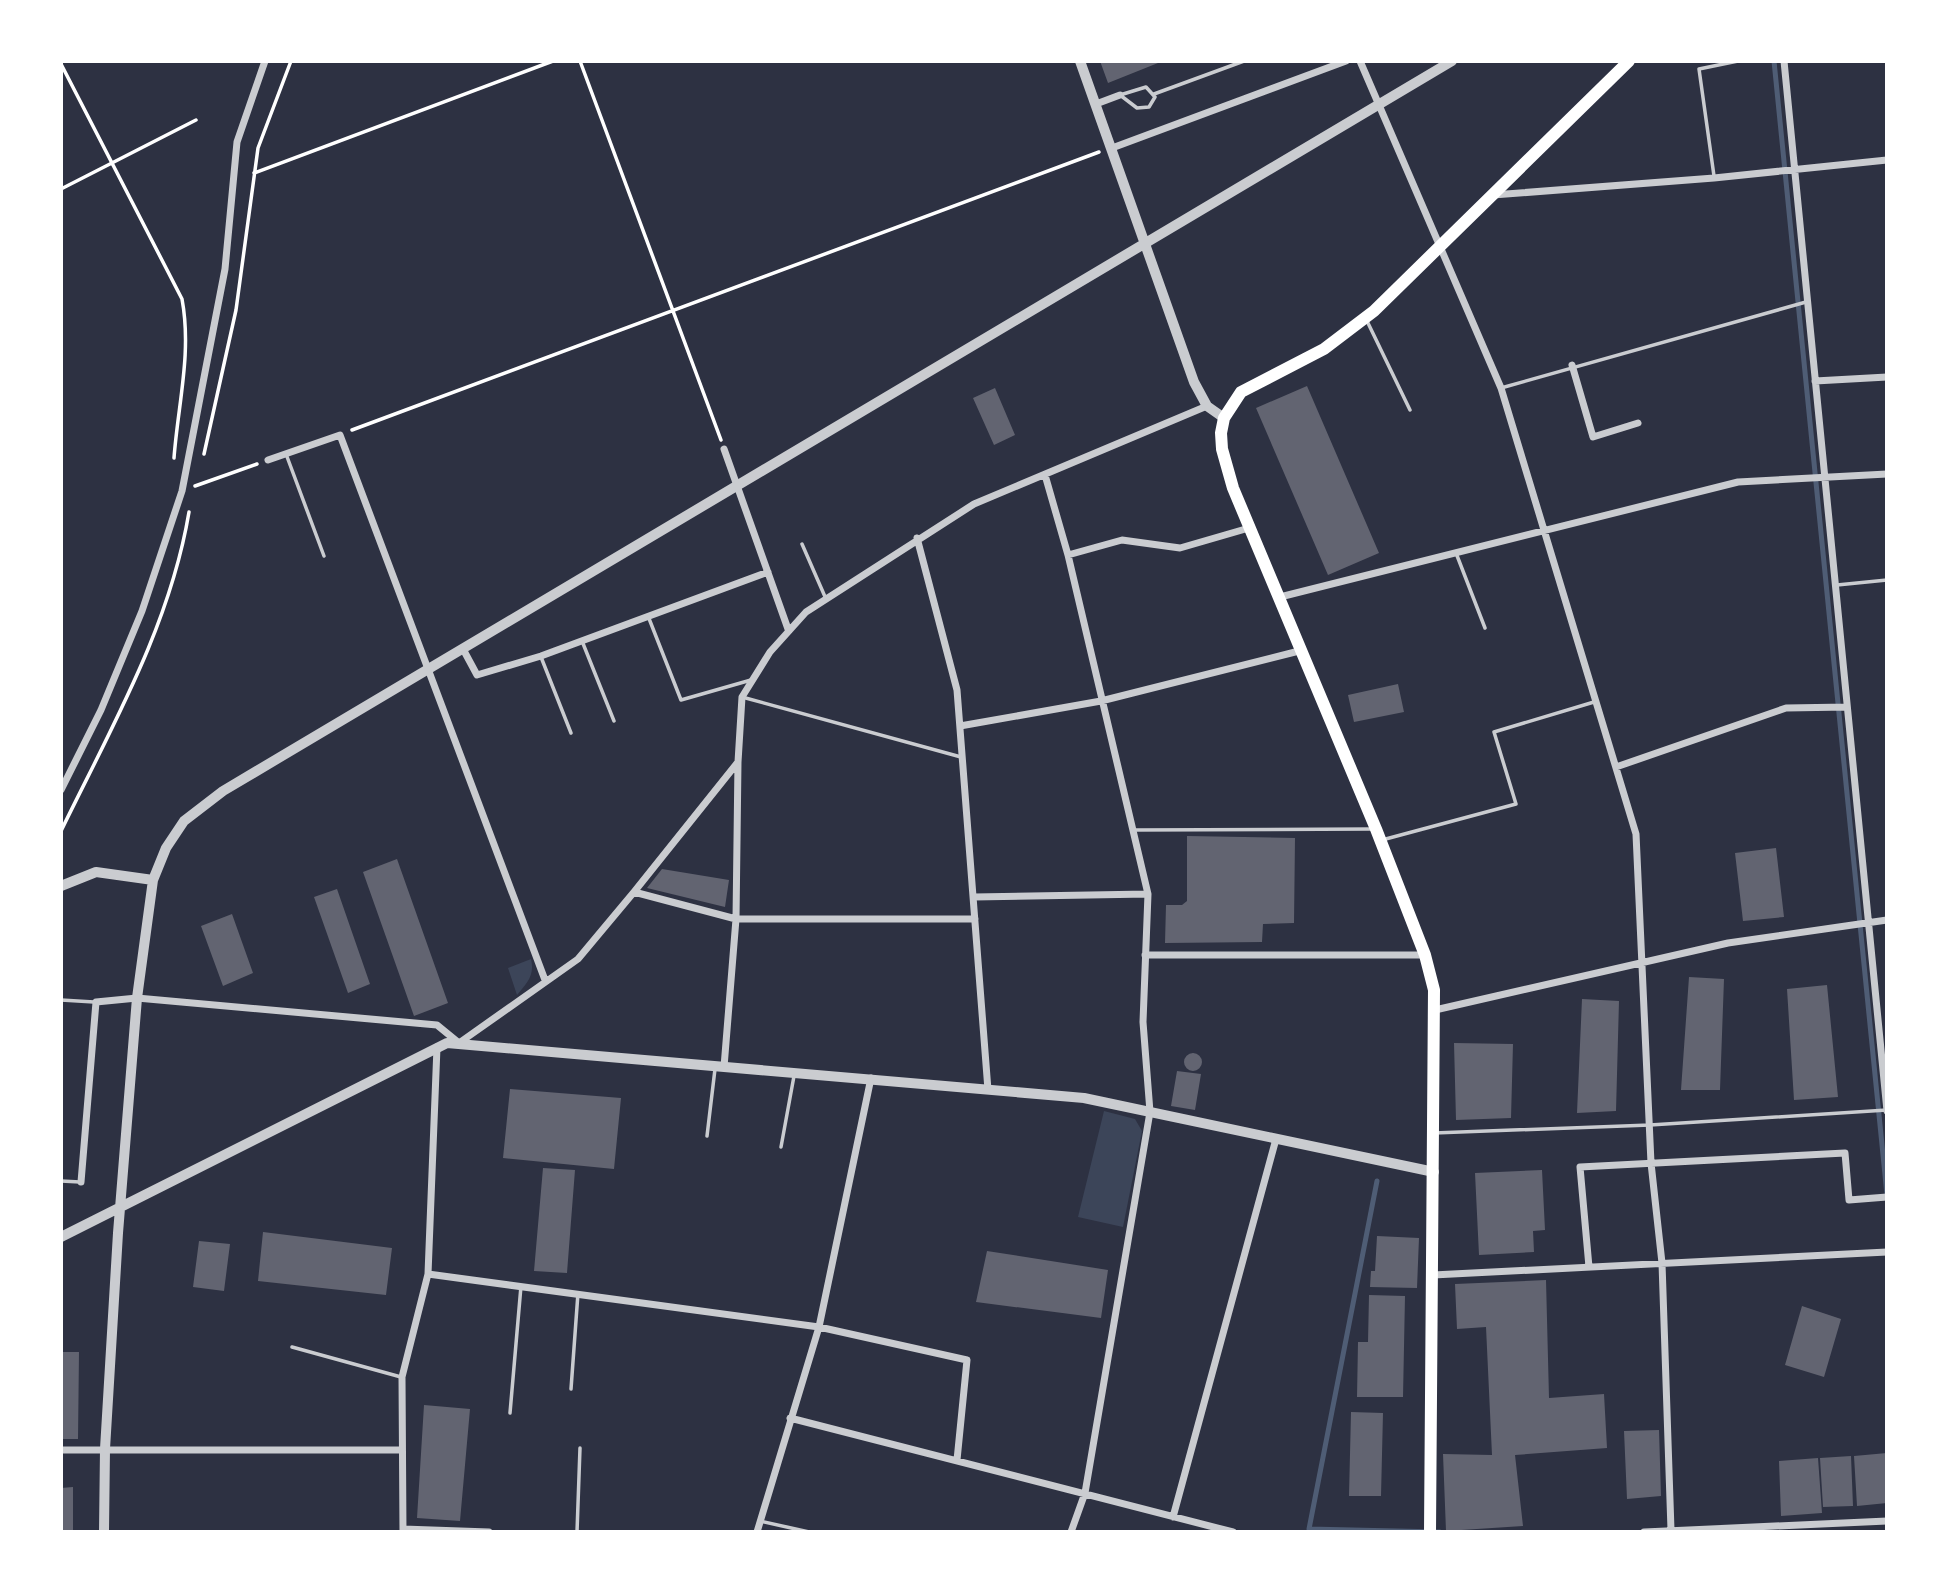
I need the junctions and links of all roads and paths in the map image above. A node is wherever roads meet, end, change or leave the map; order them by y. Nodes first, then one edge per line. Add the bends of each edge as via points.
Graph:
1 (265, 61) edge
2 (553, 61) edge
3 (580, 61) edge
4 (1080, 61) edge
5 (1244, 61) edge
6 (1346, 61) edge
7 (1360, 61) edge
8 (1452, 61) edge
9 (1629, 61) edge
10 (1738, 61) edge
11 (1784, 61) edge
12 (61, 64) edge
13 (1154, 93) junction
14 (1120, 95) junction
15 (1096, 104) junction
16 (1377, 106) junction
17 (196, 120) dead end
18 (1112, 148) junction
19 (1887, 160) edge
20 (112, 163) junction
21 (1795, 169) junction
22 (254, 173) dead end
23 (1714, 178) junction
24 (61, 189) edge
25 (1492, 195) junction
26 (1146, 245) junction
27 (1442, 246) junction
28 (1808, 301) junction
29 (672, 312) junction
30 (1365, 318) junction
31 (1572, 365) junction
32 (1887, 377) edge
33 (1815, 382) junction
34 (1502, 388) junction
35 (1207, 406) junction
36 (1410, 410) dead end
37 (1224, 418) junction
38 (1637, 423) dead end
39 (340, 435) junction
40 (724, 449) joint
41 (286, 454) junction
42 (268, 460) joint
43 (1887, 474) edge
44 (1045, 475) junction
45 (1824, 476) junction
46 (737, 484) junction
47 (182, 491) junction
48 (1249, 528) junction
49 (1545, 530) junction
50 (917, 538) junction
51 (802, 544) dead end
52 (1457, 553) junction
53 (1068, 555) junction
54 (324, 556) dead end
55 (768, 572) junction
56 (1887, 580) edge
57 (1835, 585) junction
58 (1280, 597) junction
59 (826, 599) junction
60 (648, 617) junction
61 (1485, 628) dead end
62 (788, 629) junction
63 (582, 640) junction
64 (463, 649) junction
65 (1303, 650) junction
66 (541, 656) junction
67 (430, 670) junction
68 (751, 680) junction
69 (742, 697) junction
70 (1101, 701) junction
71 (1596, 701) junction
72 (1847, 707) junction
73 (614, 721) dead end
74 (960, 726) junction
75 (571, 733) dead end
76 (963, 758) junction
77 (738, 762) junction
78 (1616, 767) junction
79 (61, 790) edge
80 (1133, 830) junction
81 (1378, 835) junction
82 (152, 880) junction
83 (61, 886) edge
84 (634, 892) junction
85 (1148, 894) junction
86 (974, 897) junction
87 (736, 919) junction
88 (975, 919) junction
89 (1887, 920) edge
90 (1867, 921) junction
91 (1145, 955) junction
92 (1425, 955) junction
93 (1643, 963) junction
94 (545, 980) junction
95 (137, 998) junction
96 (61, 1000) edge
97 (96, 1002) junction
98 (1435, 1010) junction
99 (1877, 1010) junction
100 (1887, 1010) edge
101 (459, 1043) junction
102 (437, 1046) junction
103 (720, 1066) junction
104 (796, 1071) junction
105 (870, 1078) junction
106 (988, 1090) junction
107 (1887, 1111) edge
108 (1150, 1112) junction
109 (1650, 1125) junction
110 (1434, 1133) junction
111 (707, 1136) dead end
112 (1276, 1139) junction
113 (781, 1147) dead end
114 (1651, 1163) junction
115 (1434, 1172) junction
116 (61, 1181) edge
117 (81, 1182) joint
118 (1887, 1196) edge
119 (120, 1208) junction
120 (61, 1237) edge
121 (1887, 1252) edge
122 (1662, 1263) junction
123 (1589, 1267) junction
124 (428, 1274) junction
125 (1433, 1275) junction
126 (521, 1286) junction
127 (578, 1292) junction
128 (819, 1326) junction
129 (292, 1347) dead end
130 (402, 1377) junction
131 (571, 1389) dead end
132 (510, 1413) dead end
133 (790, 1418) junction
134 (580, 1448) dead end
135 (105, 1449) junction
136 (61, 1450) edge
137 (402, 1450) junction
138 (957, 1460) junction
139 (1085, 1493) junction
140 (1173, 1517) junction
141 (760, 1521) junction
142 (1887, 1521) edge
143 (1671, 1530) edge
144 (403, 1531) edge
145 (104, 1532) edge
146 (489, 1532) edge
147 (577, 1532) edge
148 (757, 1532) edge
149 (809, 1532) edge
150 (1071, 1532) edge
151 (1233, 1532) edge
152 (1430, 1532) edge
153 (1644, 1532) edge

1 - 47 street via 237,142 225,269
2 - 22 path
3 - 29 path
4 - 15 street
5 - 13 lane
6 - 18 street
7 - 16 street
8 - 16 street
9 - 25 main road
10 - 23 lane via 1699,69
11 - 21 street
12 - 20 path
13 - 14 lane via 1146,87
13 - 14 lane via 1153,104 1143,108
14 - 15 street
15 - 18 street
16 - 26 street
16 - 27 street
17 - 20 path
18 - 26 street
18 - 29 path
19 - 21 street
20 - 24 path
20 - 47 path via 182,299 187,359 174,457
21 - 23 street
21 - 28 street
23 - 25 street
25 - 27 main road
26 - 35 street via 1194,382
26 - 46 street
27 - 30 main road
27 - 34 street
28 - 31 lane
28 - 33 street
29 - 39 path
29 - 40 path
30 - 36 lane
30 - 37 main road via 1324,349 1241,392
31 - 34 lane
31 - 38 street via 1593,437
32 - 33 street
33 - 45 street
34 - 49 street
35 - 37 street
35 - 44 street
37 - 48 main road via 1222,449
39 - 41 street
39 - 67 street
40 - 46 street
41 - 42 street
41 - 54 lane
42 - 47 path
43 - 45 street
44 - 50 street via 974,504
44 - 53 street
45 - 49 street via 1738,482
45 - 57 street
46 - 55 street
46 - 64 street
47 - 79 street via 142,611
48 - 53 street via 1180,548 1122,540
48 - 58 main road
49 - 52 street
49 - 71 street
50 - 59 street
50 - 74 street via 957,690
51 - 59 lane
52 - 58 street
52 - 61 lane
53 - 70 street
55 - 60 street
55 - 62 street
56 - 57 lane
57 - 72 street
58 - 65 main road
59 - 62 street
60 - 63 street
60 - 68 lane via 681,700
62 - 68 street
63 - 66 street
63 - 73 lane
64 - 66 street via 477,675
64 - 67 street
65 - 70 street
65 - 81 main road
66 - 75 lane
67 - 82 street via 201,805 178,830
67 - 94 street
68 - 69 street
69 - 76 lane
69 - 77 street
70 - 74 street
70 - 80 street
71 - 78 street
71 - 81 lane via 1494,732 1516,804
72 - 78 street via 1786,708
72 - 90 street
74 - 76 street
76 - 86 street
77 - 84 street
77 - 87 street
78 - 93 street via 1636,834
80 - 81 lane
80 - 85 street
81 - 92 main road
82 - 83 street via 96,872
82 - 95 street
84 - 87 street
84 - 94 street via 578,959
85 - 86 street
85 - 91 street
86 - 88 street
87 - 88 street
87 - 103 street
88 - 106 street
89 - 90 street
90 - 93 street via 1728,943
90 - 99 street
91 - 92 street
91 - 108 street via 1143,1022
92 - 98 main road
93 - 98 street
93 - 109 street
94 - 101 street
95 - 97 street
95 - 101 street via 437,1025
95 - 119 street
96 - 97 lane
97 - 117 street
98 - 110 main road
99 - 100 street
99 - 107 street
101 - 102 street
101 - 103 street
102 - 119 street
102 - 124 street
103 - 104 street
103 - 111 lane
104 - 105 street
104 - 113 lane
105 - 106 street
105 - 128 street
106 - 108 street via 1110,1102
107 - 109 lane
108 - 112 street
108 - 139 street
109 - 110 lane
109 - 114 street
110 - 115 main road
112 - 115 street
112 - 140 street
114 - 118 street via 1845,1153 1849,1200
114 - 122 street
114 - 123 street via 1580,1167
115 - 125 main road
116 - 117 lane
119 - 120 street
119 - 135 street
121 - 122 street
122 - 123 street
122 - 143 street
123 - 125 street
124 - 126 street
124 - 130 street
125 - 152 main road
126 - 127 street
126 - 132 lane
127 - 128 street
127 - 131 lane
128 - 133 street
128 - 138 street via 967,1360
129 - 130 lane
130 - 137 street
133 - 138 street
133 - 141 street
134 - 147 lane
135 - 136 street
135 - 137 street
135 - 145 street
137 - 144 street
138 - 139 street
139 - 140 street
139 - 150 street
140 - 151 street
141 - 148 street
141 - 149 lane
142 - 143 street
143 - 153 street
144 - 146 street

